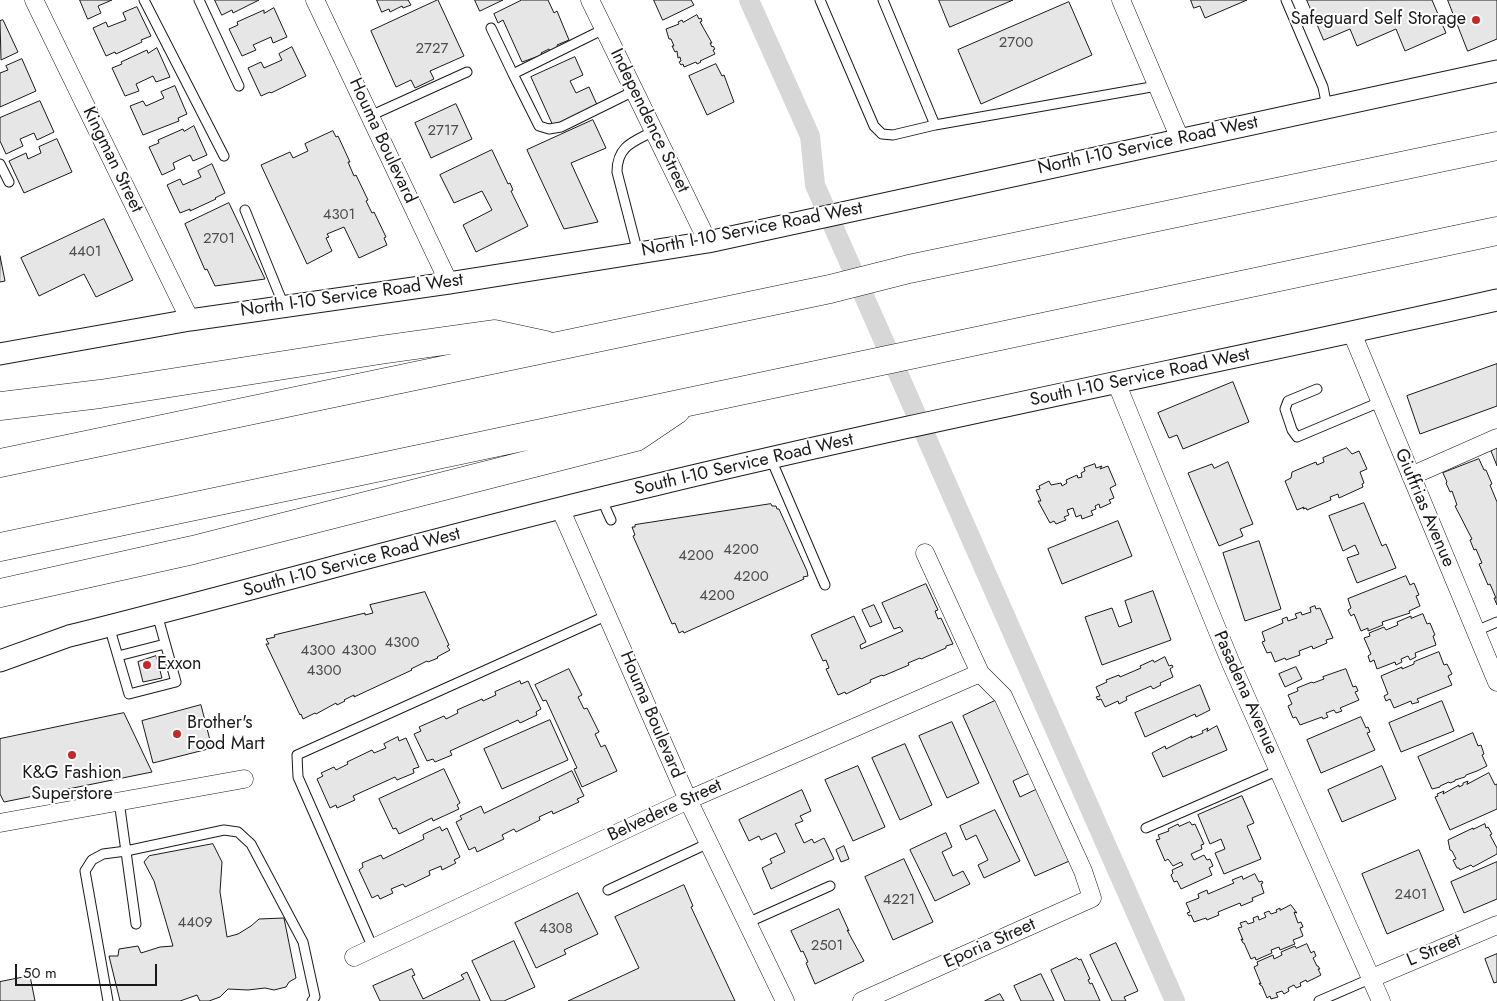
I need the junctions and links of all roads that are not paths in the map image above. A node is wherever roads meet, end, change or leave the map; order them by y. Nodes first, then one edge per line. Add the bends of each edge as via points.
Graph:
1 (34, 0) edge
2 (144, 0) edge
3 (199, 0) edge
4 (315, 0) edge
5 (590, 0) edge
6 (820, 0) edge
7 (883, 0) edge
8 (1121, 0) edge
9 (1286, 0) edge
10 (491, 28) dead end
11 (604, 29) junction
12 (1497, 71) edge
13 (467, 72) dead end
14 (513, 74) junction
15 (239, 86) dead end
16 (1156, 86) junction
17 (634, 91) junction
18 (1327, 108) junction
19 (370, 116) junction
20 (935, 126) junction
21 (654, 131) junction
22 (1180, 139) junction
23 (1497, 146) edge
24 (224, 156) dead end
25 (0, 164) edge
26 (9, 182) dead end
27 (245, 210) dead end
28 (1497, 231) edge
29 (708, 242) junction
30 (638, 253) junction
31 (449, 283) junction
32 (1497, 300) edge
33 (284, 306) junction
34 (190, 320) junction
35 (1352, 333) junction
36 (555, 347) junction
37 (0, 354) edge
38 (1116, 382) junction
39 (1317, 389) dead end
40 (100, 394) junction
41 (689, 402) junction
42 (1380, 402) junction
43 (0, 406) edge
44 (0, 420) edge
45 (1497, 438) edge
46 (771, 459) junction
47 (0, 463) edge
48 (1410, 476) junction
49 (601, 498) junction
50 (560, 508) junction
51 (611, 520) dead end
52 (0, 547) edge
53 (926, 553) dead end
54 (825, 585) dead end
55 (0, 593) edge
56 (157, 614) junction
57 (608, 615) junction
58 (1497, 622) edge
59 (109, 626) junction
60 (1476, 631) junction
61 (165, 644) junction
62 (118, 656) junction
63 (0, 662) edge
64 (980, 673) junction
65 (1497, 682) edge
66 (1279, 770) junction
67 (244, 779) dead end
68 (688, 800) junction
69 (119, 801) junction
70 (0, 823) edge
71 (1146, 828) dead end
72 (709, 843) junction
73 (126, 851) junction
74 (830, 886) dead end
75 (608, 890) dead end
76 (747, 923) junction
77 (136, 924) dead end
78 (1497, 925) edge
79 (373, 948) junction
80 (354, 956) dead end
81 (1372, 978) junction
82 (108, 1001) edge
83 (312, 1001) edge
84 (785, 1001) edge
85 (862, 1001) edge
86 (1319, 1001) edge
87 (1381, 1001) edge

1 - 34 street, Kingman Street
2 - 24 lane
3 - 15 lane
4 - 19 street, Houma Boulevard
5 - 11 street, Independence Street
6 - 20 lane via 874,126 882,134 893,135
7 - 20 lane
8 - 16 street
9 - 18 lane via 1323,87
10 - 14 lane
11 - 14 lane
11 - 17 street, Independence Street
12 - 18 street, North I-10 Service Road West
13 - 19 lane
14 - 17 lane via 540,126 549,130
16 - 20 lane
16 - 22 street
17 - 21 street, Independence Street
18 - 22 street, North I-10 Service Road West
19 - 31 street, Houma Boulevard
21 - 29 street, Independence Street
21 - 30 lane via 634,141 622,151 617,161
22 - 29 street, North I-10 Service Road West
23 - 36 highway
25 - 26 lane
27 - 33 lane
28 - 41 highway
29 - 30 street, North I-10 Service Road West
30 - 31 street, North I-10 Service Road West
31 - 33 street, North I-10 Service Road West
32 - 35 street, South I-10 Service Road West
33 - 34 street, North I-10 Service Road West
34 - 37 street, North I-10 Service Road West
35 - 38 street, South I-10 Service Road West
35 - 42 street, Giuffrias Avenue
36 - 40 highway via 494,334
36 - 47 highway
38 - 46 street, South I-10 Service Road West
38 - 66 street, Pasadena Avenue via 1230,661
39 - 42 lane via 1288,400 1285,409 1297,437
40 - 43 highway
40 - 44 highway
41 - 52 highway
41 - 55 highway via 636,437 193,550
42 - 48 street, Giuffrias Avenue
45 - 48 street
46 - 49 street, South I-10 Service Road West
46 - 54 lane
48 - 60 street, Giuffrias Avenue
49 - 50 street, South I-10 Service Road West
49 - 51 lane
50 - 56 street, South I-10 Service Road West
50 - 57 street, Houma Boulevard
53 - 64 street
56 - 59 street, South I-10 Service Road West
56 - 61 lane
57 - 68 street, Houma Boulevard
57 - 79 lane via 297,755 298,778
58 - 60 lane
59 - 62 lane
59 - 63 street, South I-10 Service Road West via 70,636
60 - 65 street, Giuffrias Avenue
61 - 62 lane
61 - 62 lane via 176,682 129,694
64 - 68 street, Belvedere Street
64 - 85 street, Eporia Street via 1003,696 1083,871 1092,898
66 - 71 lane
66 - 81 street, Pasadena Avenue
67 - 69 street
68 - 72 street, Houma Boulevard
68 - 79 street, Belvedere Street
69 - 70 street
69 - 73 lane
72 - 75 lane
72 - 76 street, Houma Boulevard
73 - 77 lane
73 - 82 lane via 103,854 92,860 86,871
73 - 83 lane via 224,830 238,832 251,844 303,942 315,997
74 - 76 lane
76 - 84 street, Houma Boulevard
78 - 81 street, L Street
79 - 80 street, Belvedere Street
81 - 86 lane
81 - 87 street, Pasadena Avenue

